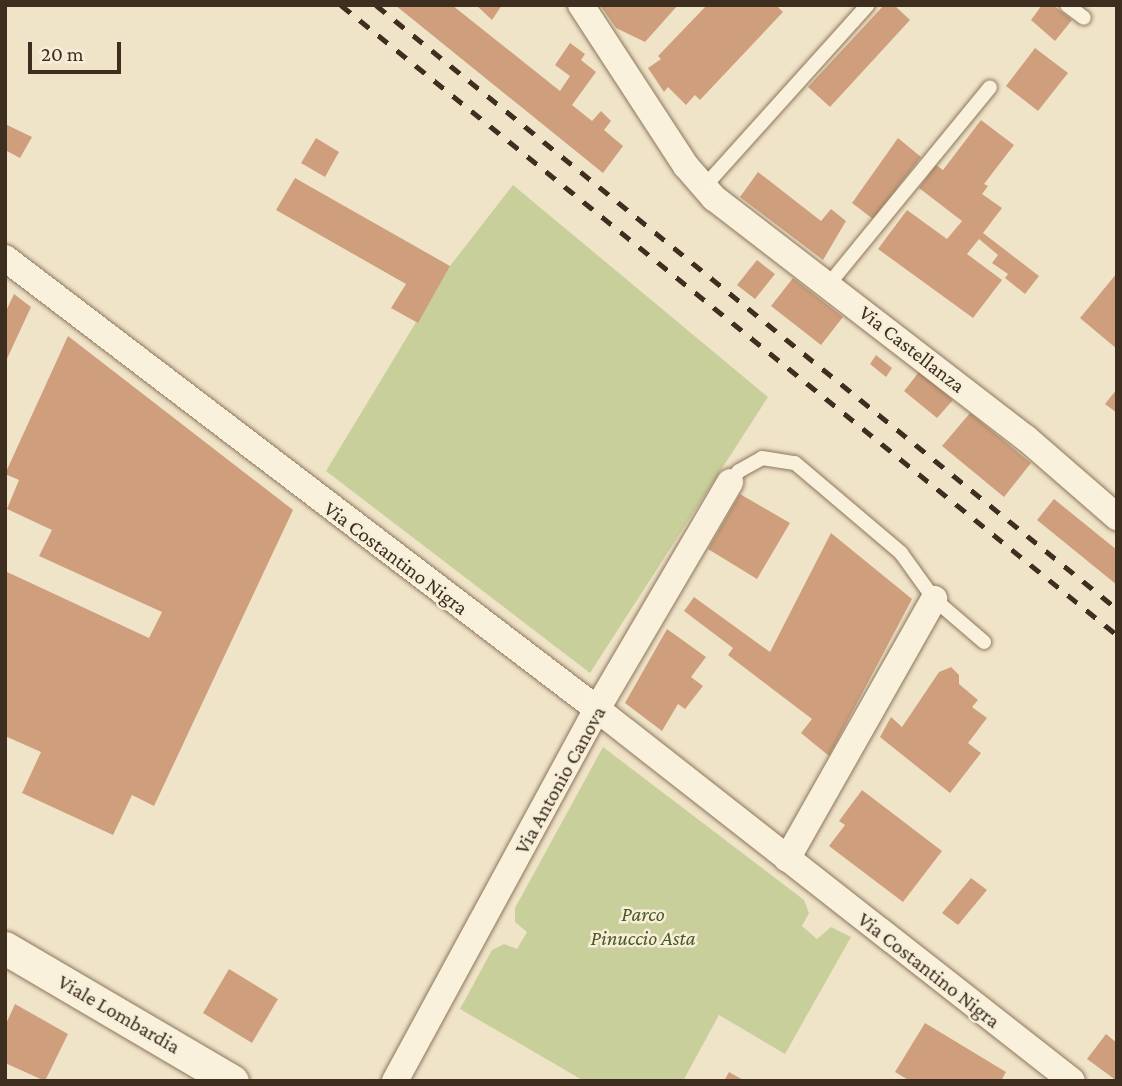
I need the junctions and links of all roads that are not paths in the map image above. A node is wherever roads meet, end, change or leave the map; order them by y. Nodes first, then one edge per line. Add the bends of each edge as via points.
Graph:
1 (581, 5) edge
2 (868, 5) edge
3 (1067, 5) edge
4 (1084, 18) dead end
5 (990, 87) dead end
6 (703, 188) junction
7 (5, 257) edge
8 (829, 284) junction
9 (730, 482) joint
10 (1117, 517) edge
11 (934, 599) junction
12 (984, 642) dead end
13 (597, 709) junction
14 (787, 859) junction
15 (5, 948) edge
16 (232, 1081) edge
17 (396, 1081) edge
18 (1072, 1081) edge

1 - 6 street, Via Castellanza
2 - 6 lane
3 - 4 lane
5 - 8 lane
6 - 8 street, Via Castellanza
7 - 13 street, Via Costantino Nigra
8 - 10 street, Via Castellanza via 1026,438
9 - 11 lane via 762,458 795,463 901,553
9 - 13 street, Via Antonio Canova
11 - 12 lane
11 - 14 street
13 - 14 street, Via Costantino Nigra
13 - 17 street, Via Antonio Canova
14 - 18 street, Via Costantino Nigra
15 - 16 street, Viale Lombardia

